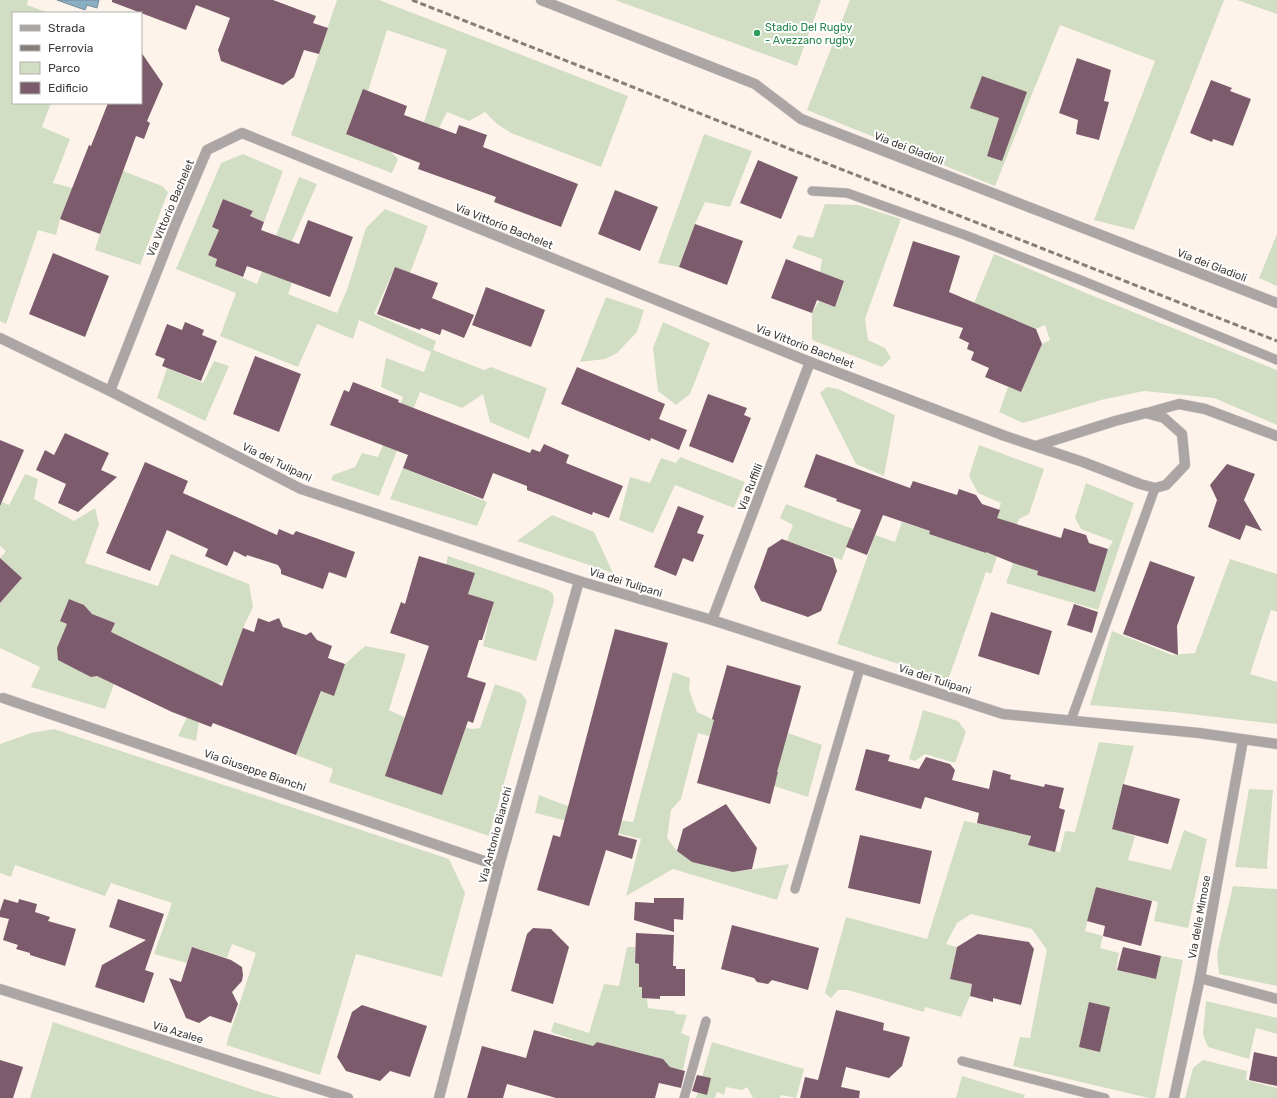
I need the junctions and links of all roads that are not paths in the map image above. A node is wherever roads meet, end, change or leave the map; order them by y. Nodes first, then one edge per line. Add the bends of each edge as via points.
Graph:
1 (541, 0) edge
2 (812, 191) dead end
3 (1277, 303) edge
4 (0, 338) edge
5 (1277, 360) edge
6 (810, 362) junction
7 (110, 391) junction
8 (1146, 413) junction
9 (1277, 436) edge
10 (1036, 446) junction
11 (1155, 488) junction
12 (579, 581) junction
13 (712, 620) junction
14 (860, 668) junction
15 (3, 698) dead end
16 (1072, 720) junction
17 (1243, 740) junction
18 (1277, 744) edge
19 (499, 866) junction
20 (795, 889) dead end
21 (1200, 978) junction
22 (0, 989) edge
23 (1277, 999) edge
24 (706, 1020) dead end
25 (962, 1061) dead end
26 (348, 1098) edge
27 (439, 1098) edge
28 (684, 1098) edge
29 (1105, 1098) edge
30 (1174, 1098) edge

1 - 3 street, Via dei Gladioli via 755,84 801,119
2 - 5 lane via 847,193 950,230
4 - 7 street, Via dei Tulipani
6 - 7 street, Via Vittorio Bachelet via 242,133 207,150
6 - 10 street, Via Vittorio Bachelet
6 - 13 street, Via Ruffilli
7 - 12 street, Via dei Tulipani via 301,489
8 - 9 street via 1179,404 1205,410
8 - 10 street
8 - 11 street via 1164,418 1182,434 1185,465 1166,485
10 - 11 street, Via Vittorio Bachelet
11 - 16 lane
12 - 13 street, Via dei Tulipani
12 - 19 street, Via Antonio Bianchi
13 - 14 street, Via dei Tulipani
14 - 16 street, Via dei Tulipani via 1003,714
14 - 20 lane
15 - 19 street, Via Giuseppe Bianchi
16 - 17 street, Via dei Tulipani
17 - 18 street, Via dei Tulipani
17 - 21 street, Via delle Mimose
19 - 27 street, Via Antonio Bianchi
21 - 23 street
21 - 30 street, Via delle Mimose
22 - 26 street, Via Azalee
24 - 28 lane
25 - 29 lane

